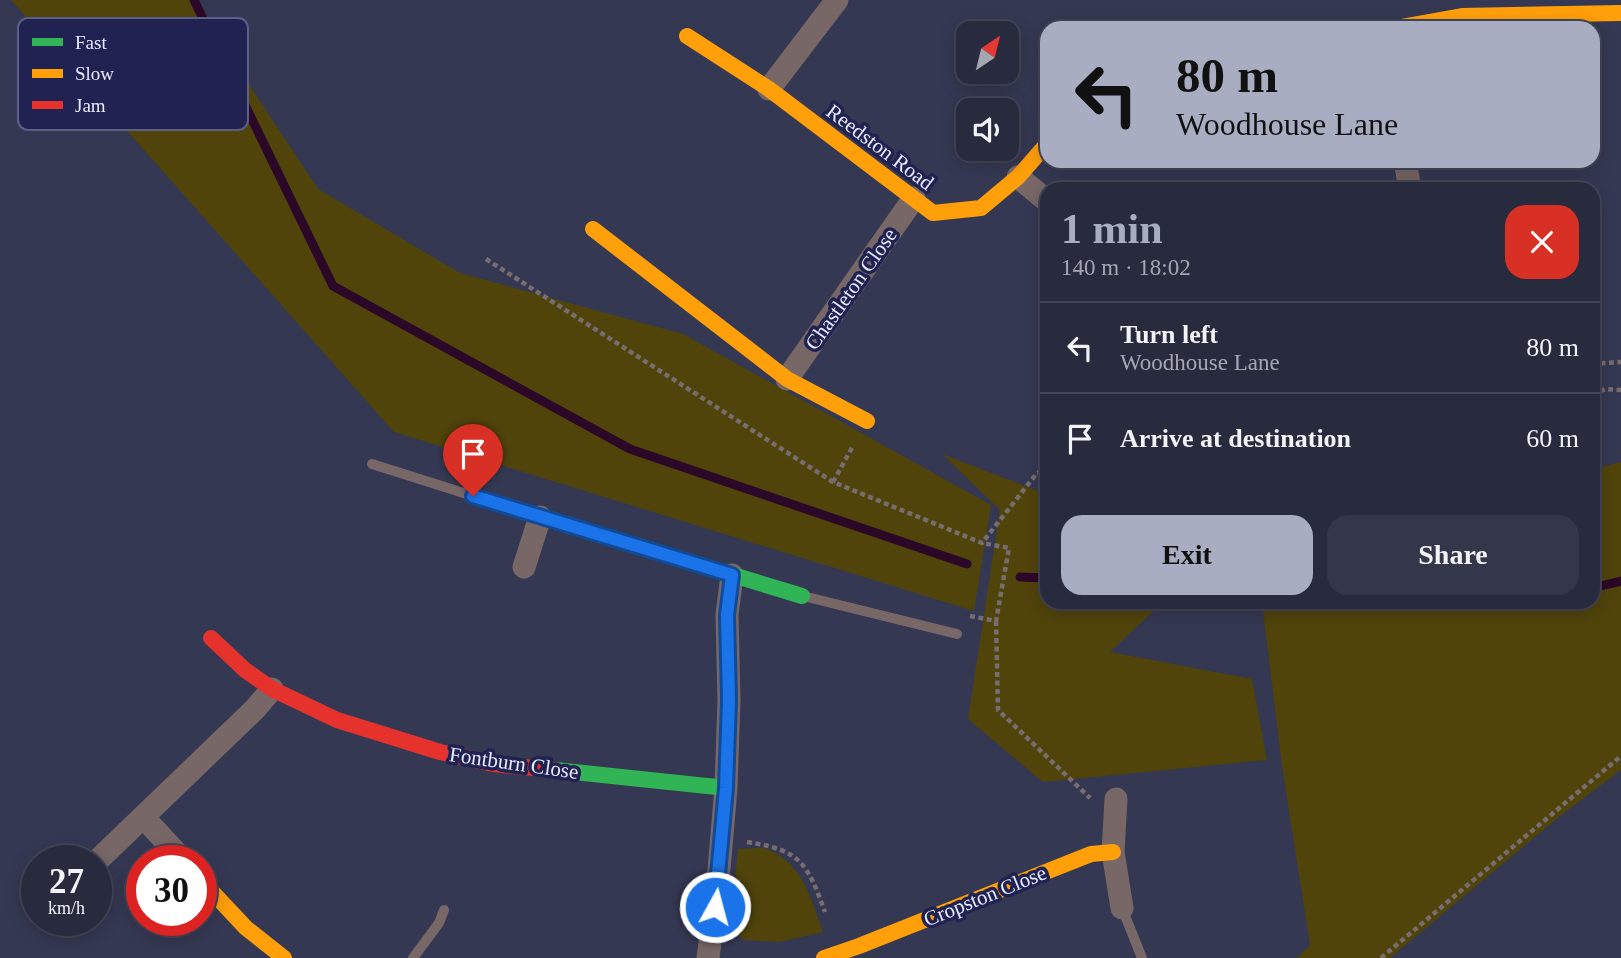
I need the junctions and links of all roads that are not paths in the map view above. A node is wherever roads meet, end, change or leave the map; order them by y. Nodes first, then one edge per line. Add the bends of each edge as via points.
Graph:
1 (837, 0) edge
2 (1461, 8) edge
3 (1621, 13) edge
4 (1418, 21) edge
5 (687, 36) dead end
6 (769, 89) junction
7 (1040, 152) edge
8 (1018, 177) junction
9 (1040, 195) edge
10 (914, 198) junction
11 (593, 229) dead end
12 (787, 379) junction
13 (867, 421) road end
14 (372, 464) dead end
15 (473, 496) joint
16 (540, 517) junction
17 (524, 567) dead end
18 (732, 575) junction
19 (802, 596) joint
20 (957, 634) dead end
21 (211, 638) dead end
22 (272, 690) junction
23 (726, 788) junction
24 (1104, 800) road end
25 (144, 818) junction
26 (169, 845) edge
27 (112, 847) edge
28 (1113, 852) junction
29 (217, 897) edge
30 (1122, 908) joint
31 (444, 910) dead end
32 (862, 952) edge
33 (284, 958) edge
34 (413, 958) edge
35 (709, 958) edge
36 (824, 958) edge
37 (1142, 958) edge

1 - 6 street
2 - 3 street
2 - 4 street
5 - 6 street, Reedston Road
6 - 10 street, Reedston Road
7 - 8 street, Reedston Road
8 - 9 street
8 - 10 street, Reedston Road via 981,208 933,213
10 - 12 street, Chastleton Close
11 - 12 street
12 - 13 street
14 - 15 lane
15 - 16 street
16 - 17 street
16 - 18 street
18 - 19 street
18 - 23 street via 727,615
19 - 20 lane
21 - 22 street, Fontburn Close
22 - 23 street, Fontburn Close via 337,720 493,764
22 - 25 street
23 - 35 street
24 - 28 street
25 - 26 street
25 - 27 street
28 - 30 street
28 - 32 street, Cropston Close via 1091,853
29 - 33 street
30 - 37 lane
31 - 34 lane
32 - 36 street, Cropston Close

